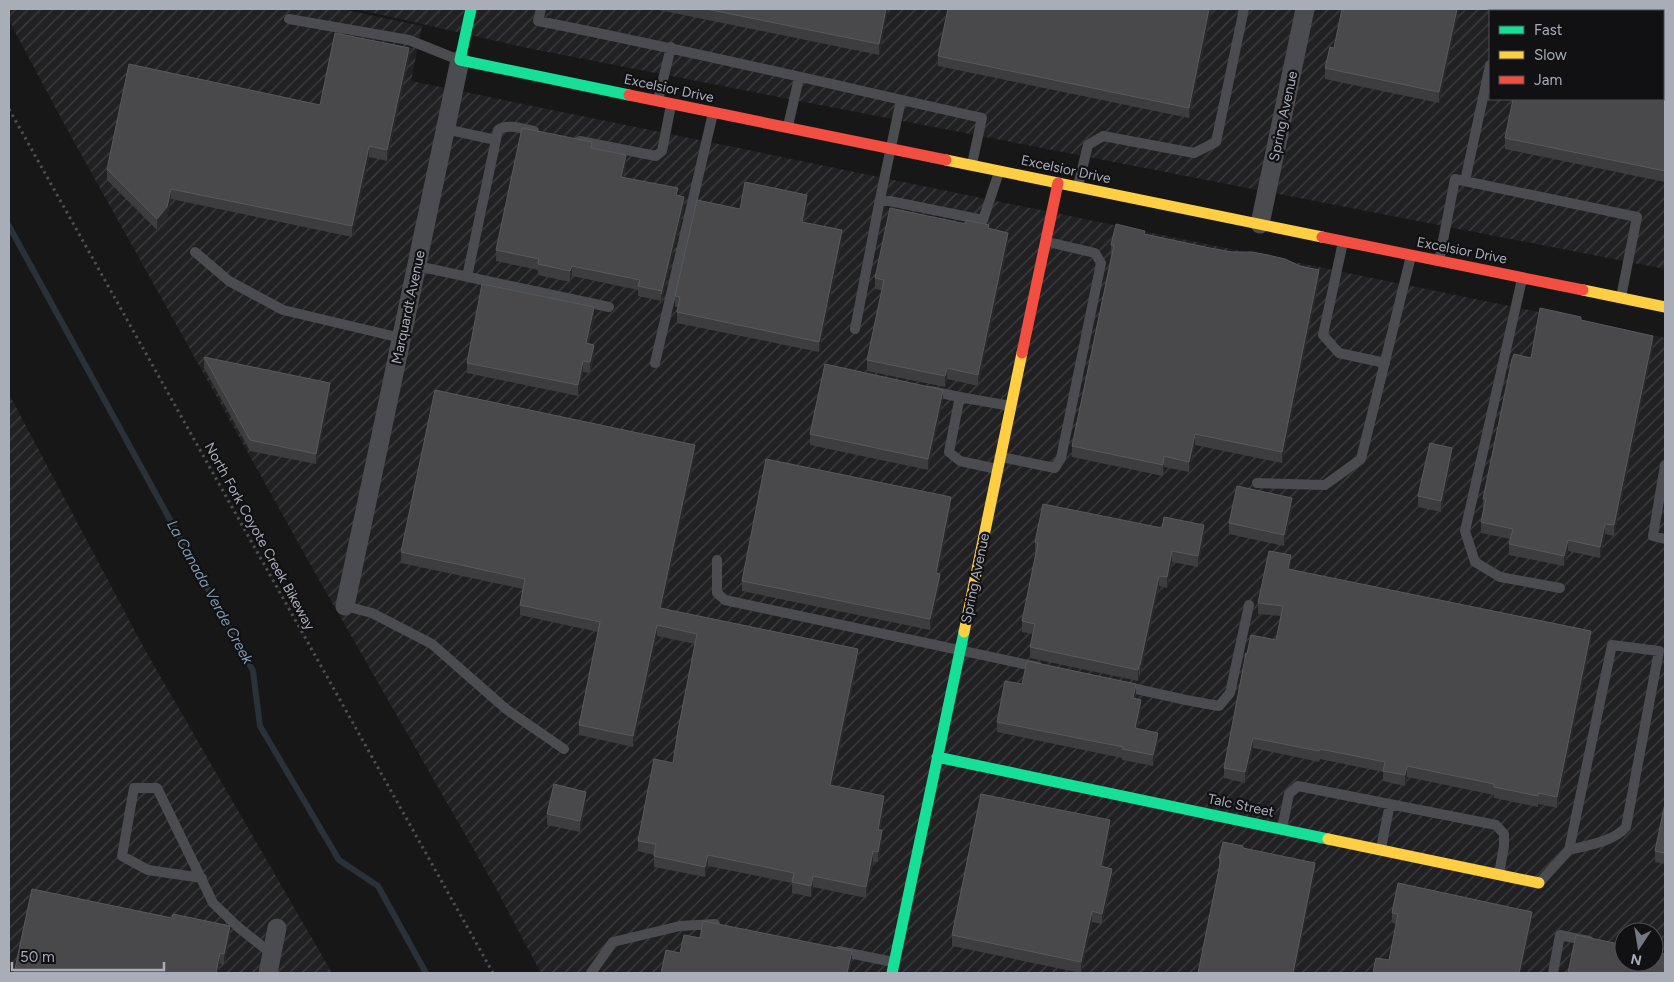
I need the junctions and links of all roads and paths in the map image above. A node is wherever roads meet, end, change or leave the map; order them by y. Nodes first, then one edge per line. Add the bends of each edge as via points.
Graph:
1 (471, 9) edge
2 (541, 9) edge
3 (1244, 9) edge
4 (1305, 9) edge
5 (289, 19) dead end
6 (671, 47) junction
7 (460, 60) junction
8 (1489, 70) edge
9 (799, 78) junction
10 (901, 100) junction
11 (658, 101) junction
12 (672, 104) junction
13 (9, 109) edge
14 (714, 112) junction
15 (788, 127) junction
16 (446, 129) junction
17 (548, 134) edge
18 (567, 138) edge
19 (496, 140) junction
20 (891, 148) junction
21 (972, 165) junction
22 (999, 171) junction
23 (1465, 181) junction
24 (1058, 183) junction
25 (1078, 187) junction
26 (880, 199) junction
27 (1260, 224) junction
28 (1343, 241) junction
29 (1046, 242) junction
30 (195, 252) dead end
31 (1412, 255) junction
32 (1439, 261) junction
33 (417, 266) junction
34 (467, 277) junction
35 (1522, 278) junction
36 (1621, 298) junction
37 (1665, 307) edge
38 (609, 308) dead end
39 (854, 329) dead end
40 (401, 338) junction
41 (655, 363) dead end
42 (1385, 363) junction
43 (916, 388) edge
44 (965, 398) junction
45 (1011, 406) junction
46 (1000, 457) junction
47 (1665, 465) edge
48 (998, 470) junction
49 (1257, 483) dead end
50 (1665, 539) edge
51 (716, 560) dead end
52 (1560, 588) dead end
53 (1249, 605) dead end
54 (345, 606) joint
55 (960, 650) junction
56 (1048, 669) edge
57 (1110, 683) edge
58 (564, 749) dead end
59 (937, 757) junction
60 (1390, 804) junction
61 (1281, 829) junction
62 (1380, 849) junction
63 (1569, 850) junction
64 (1499, 874) junction
65 (202, 878) junction
66 (1539, 883) joint
67 (722, 926) edge
68 (277, 928) dead end
69 (1597, 942) edge
70 (833, 950) edge
71 (272, 954) junction
72 (893, 968) edge
73 (268, 973) edge
74 (493, 973) edge
75 (591, 973) edge
76 (1553, 973) edge

1 - 7 street, Marquardt Avenue
2 - 6 lane via 538,20
3 - 25 lane via 1216,142 1194,153 1103,136 1088,144
4 - 27 street, Spring Avenue
5 - 7 lane via 409,40
6 - 9 lane
6 - 11 lane
7 - 11 street, Excelsior Drive
7 - 16 street, Marquardt Avenue
8 - 23 lane
9 - 10 lane
9 - 15 lane
10 - 20 lane
10 - 21 lane via 982,118
11 - 12 street, Excelsior Drive
12 - 14 street, Excelsior Drive
12 - 18 lane via 662,151 656,156
13 - 74 path, North Fork Coyote Creek Bikeway
14 - 15 street, Excelsior Drive
14 - 41 lane
15 - 20 street, Excelsior Drive
16 - 19 lane
16 - 33 street, Marquardt Avenue
17 - 19 lane via 502,127
19 - 34 lane
20 - 21 street, Excelsior Drive
20 - 26 lane
21 - 22 street, Excelsior Drive
22 - 24 street, Excelsior Drive
22 - 26 lane via 984,220
23 - 32 lane via 1455,179
23 - 36 lane via 1637,217
24 - 25 street, Excelsior Drive
24 - 29 street, Spring Avenue
25 - 27 street, Excelsior Drive
26 - 39 lane
27 - 28 street, Excelsior Drive
28 - 31 street, Excelsior Drive
28 - 42 lane via 1322,335 1339,352
29 - 45 street, Spring Avenue
29 - 46 lane via 1095,253 1101,263 1062,458 1055,468
30 - 40 lane via 230,281 284,310
31 - 32 street, Excelsior Drive
31 - 42 lane
32 - 35 street, Excelsior Drive
33 - 34 lane
33 - 40 street, Marquardt Avenue
34 - 38 lane
35 - 36 street, Excelsior Drive
35 - 52 lane via 1465,531 1475,562 1500,577
36 - 37 street, Excelsior Drive
40 - 54 street, Marquardt Avenue
42 - 49 lane via 1361,459 1325,485
43 - 44 lane
44 - 45 lane
44 - 48 lane via 959,401 948,452 960,461
45 - 46 street, Spring Avenue
46 - 48 street, Spring Avenue
47 - 50 lane via 1653,536
48 - 55 street, Spring Avenue
51 - 55 lane via 717,593 725,600
53 - 57 lane via 1230,693 1219,706
54 - 58 lane via 372,613 432,644 506,709
55 - 56 lane
55 - 59 street, Spring Avenue
59 - 61 street, Talc Street
59 - 72 street, Spring Avenue
60 - 61 lane via 1298,786 1289,794
60 - 62 lane
60 - 64 lane via 1496,825 1504,834
61 - 62 street, Talc Street
62 - 64 street, Talc Street
63 - 63 lane via 1612,645 1659,651 1626,826 1620,834
63 - 66 lane
64 - 66 street, Talc Street
65 - 65 lane via 157,788 134,788 122,856 148,870
65 - 71 lane via 213,903
67 - 75 lane via 680,926 613,942
68 - 71 street
69 - 76 lane via 1560,935
70 - 72 lane
71 - 73 street

